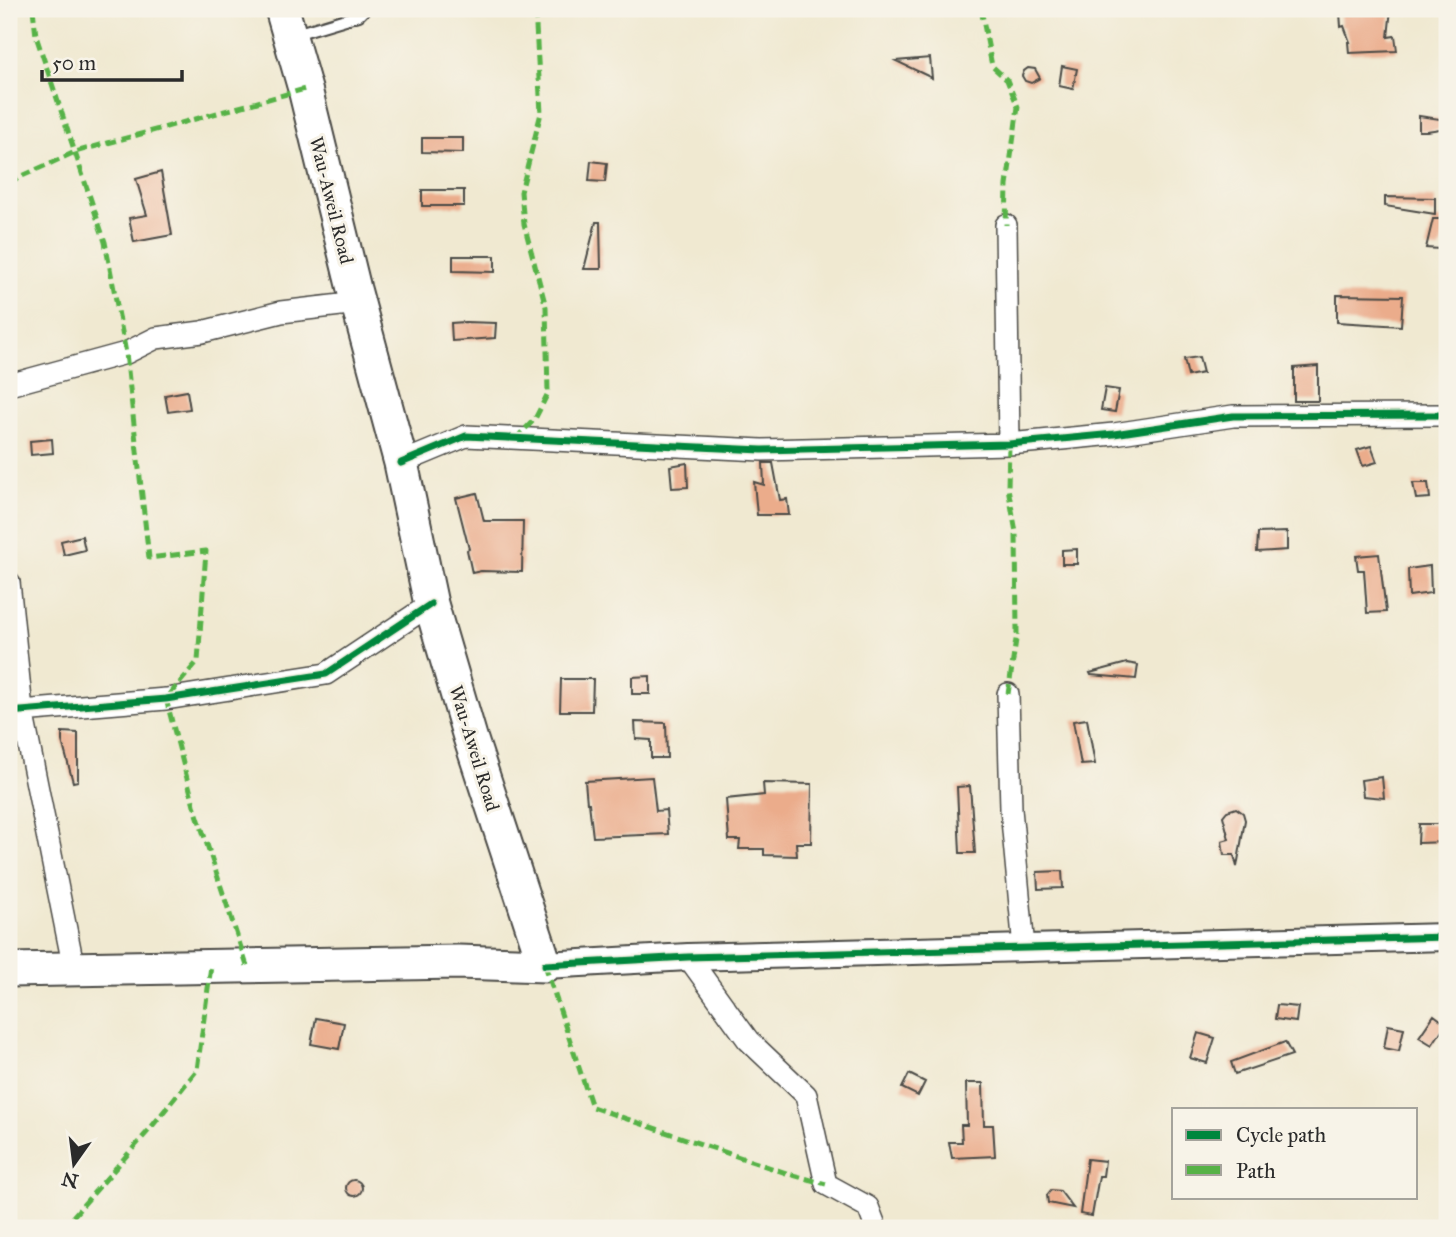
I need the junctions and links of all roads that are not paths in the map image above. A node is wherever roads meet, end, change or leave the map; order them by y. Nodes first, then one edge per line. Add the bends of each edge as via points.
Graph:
1 (360, 11) edge
2 (286, 22) edge
3 (1006, 225) dead end
4 (358, 303) junction
5 (9, 384) edge
6 (1447, 415) edge
7 (1009, 444) junction
8 (401, 463) junction
9 (9, 582) edge
10 (431, 604) junction
11 (1008, 694) dead end
12 (15, 711) edge
13 (1447, 937) edge
14 (1024, 948) junction
15 (688, 957) junction
16 (545, 965) junction
17 (74, 969) junction
18 (9, 970) edge
19 (876, 1228) edge

1 - 2 lane
2 - 4 main road, Wau-Aweil Road
3 - 7 street
4 - 5 street via 281,312 156,338 126,353
4 - 8 main road, Wau-Aweil Road
6 - 7 street via 1233,416
7 - 8 street via 762,450 466,436
8 - 10 main road, Wau-Aweil Road
9 - 12 street
10 - 12 street via 326,674 166,699
10 - 16 main road, Wau-Aweil Road
11 - 14 street via 1011,809
12 - 17 street
13 - 14 street
14 - 15 street
15 - 16 street
15 - 19 street via 748,1040 806,1095 827,1184 869,1207
16 - 17 main road via 458,962
17 - 18 main road

